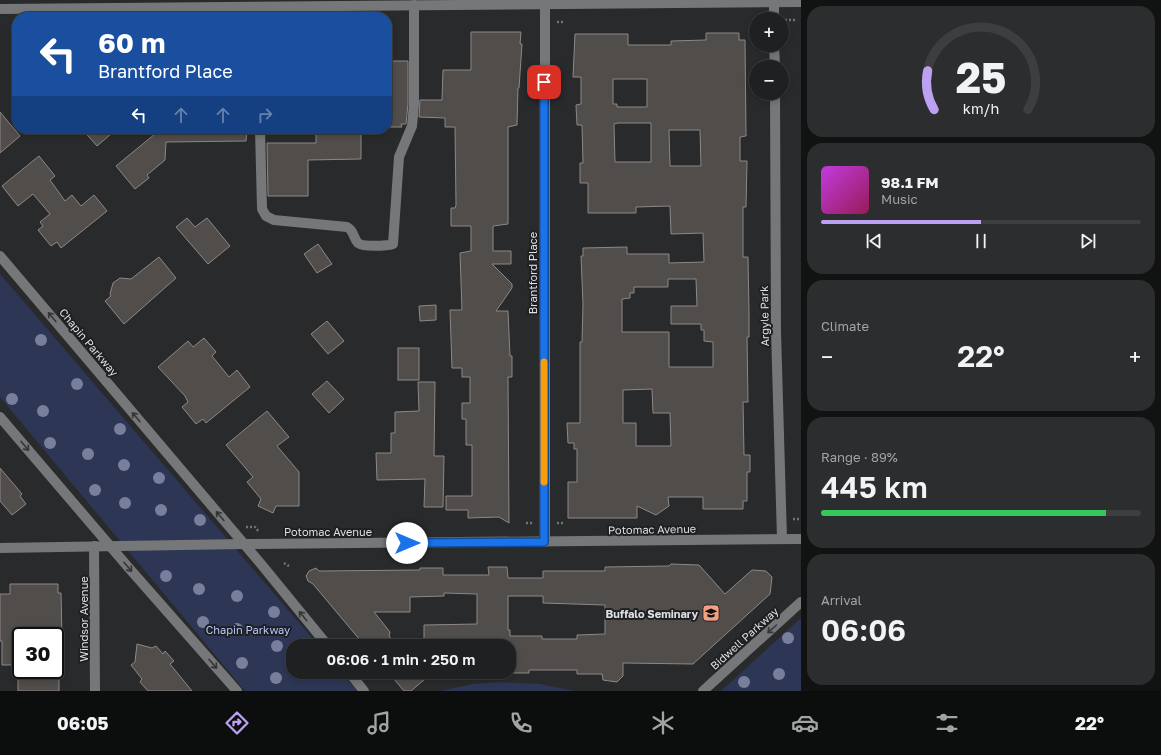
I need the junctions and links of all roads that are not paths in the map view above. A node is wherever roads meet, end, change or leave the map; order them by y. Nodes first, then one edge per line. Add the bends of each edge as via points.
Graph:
1 (774, 2) junction
2 (801, 2) edge
3 (545, 4) junction
4 (414, 5) junction
5 (0, 9) edge
6 (258, 12) edge
7 (774, 12) edge
8 (775, 100) edge
9 (260, 134) edge
10 (0, 256) edge
11 (0, 416) edge
12 (782, 539) junction
13 (801, 539) edge
14 (544, 542) junction
15 (243, 544) junction
16 (94, 546) junction
17 (110, 546) junction
18 (0, 548) edge
19 (801, 602) edge
20 (322, 639) edge
21 (355, 679) edge
22 (95, 691) edge
23 (237, 691) edge
24 (364, 691) edge
25 (704, 691) edge

1 - 2 street
1 - 3 street
1 - 7 street
3 - 4 street
3 - 14 street, Brantford Place
4 - 6 street
4 - 9 street via 414,104 412,126 400,157 393,244 362,245 347,227 274,220 266,216 262,209
5 - 6 street
8 - 12 street, Argyle Park via 776,331
15 -> 10 street, Chapin Parkway
11 -> 17 street
12 - 13 street, Potomac Avenue
12 - 14 street, Potomac Avenue
14 - 15 street, Potomac Avenue
15 - 17 street, Potomac Avenue
20 -> 15 street, Chapin Parkway
16 - 17 street, Potomac Avenue
16 - 18 street, Potomac Avenue
16 - 22 street, Windsor Avenue
17 -> 23 street
19 -> 25 street, Bidwell Parkway
21 - 24 street

